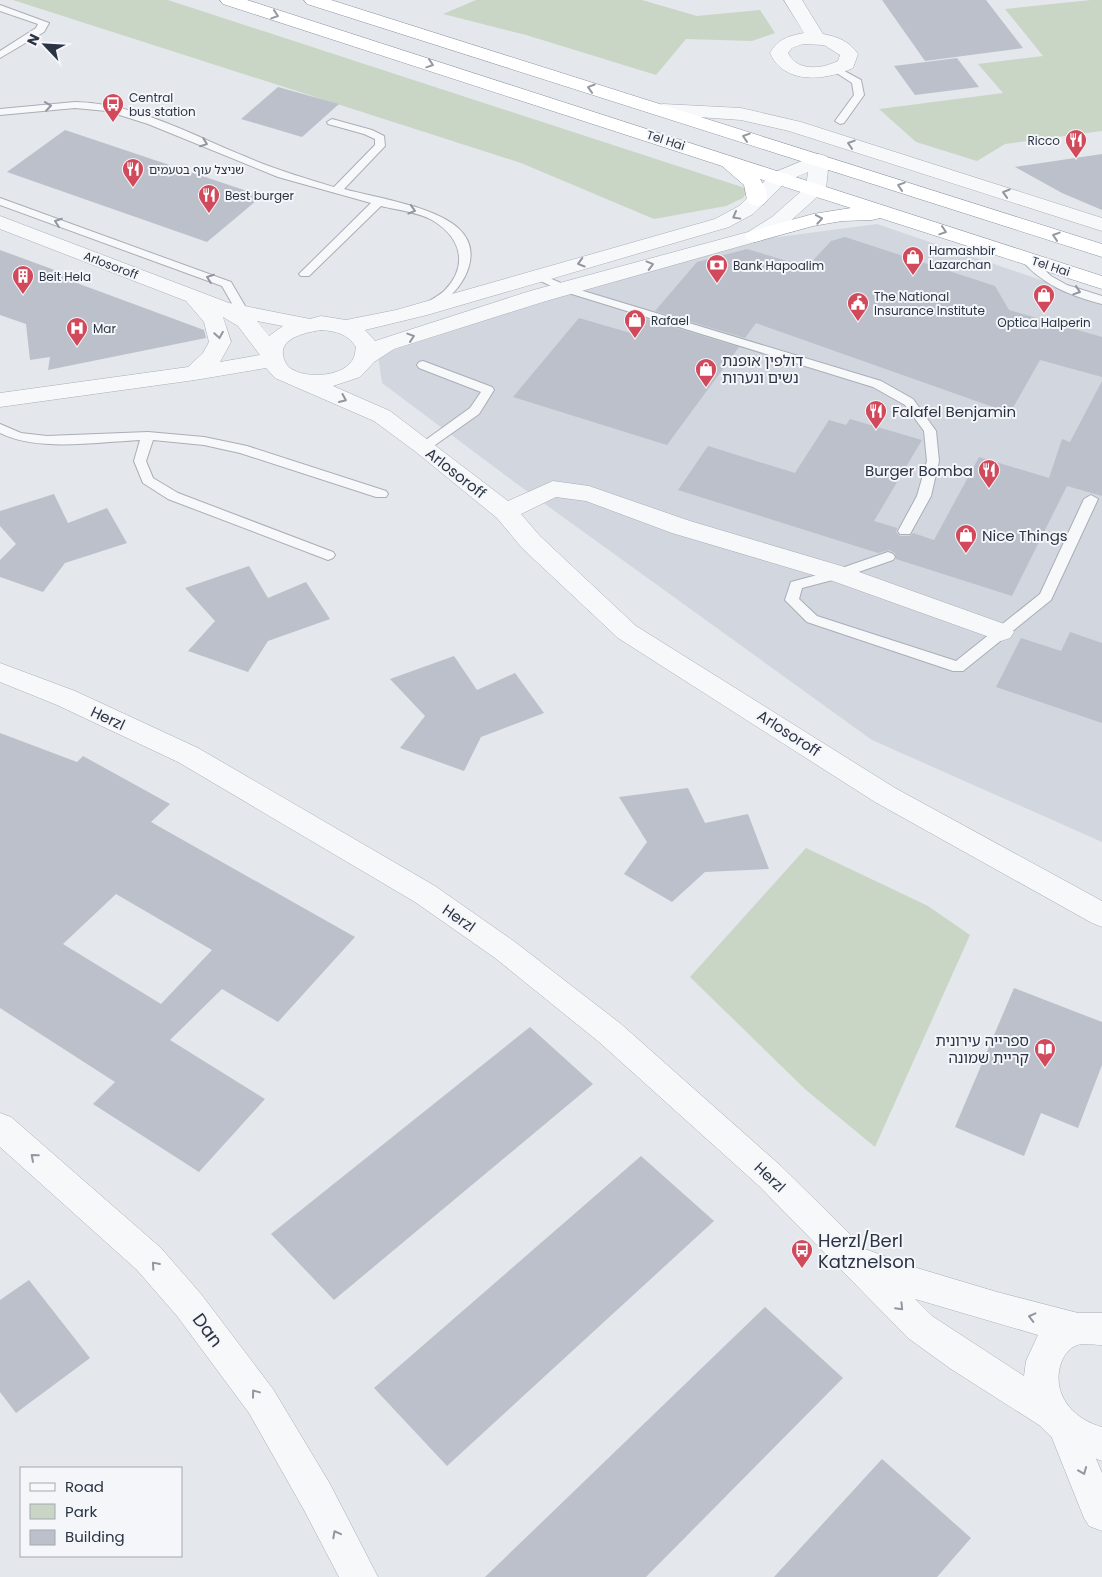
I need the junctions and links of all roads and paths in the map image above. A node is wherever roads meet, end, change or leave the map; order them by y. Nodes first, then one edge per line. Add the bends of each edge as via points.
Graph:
1 (229, 0) edge
2 (313, 0) edge
3 (793, 0) edge
4 (0, 8) edge
5 (816, 38) junction
6 (0, 55) edge
7 (837, 70) junction
8 (664, 110) junction
9 (0, 112) edge
10 (840, 121) dead end
11 (332, 122) dead end
12 (706, 153) junction
13 (819, 160) junction
14 (780, 177) junction
15 (338, 189) junction
16 (816, 189) junction
17 (757, 200) junction
18 (0, 201) edge
19 (379, 201) junction
20 (896, 215) junction
21 (0, 222) edge
22 (1102, 225) edge
23 (755, 236) junction
24 (1102, 251) edge
25 (1026, 258) junction
26 (305, 274) dead end
27 (538, 276) junction
28 (1102, 283) edge
29 (566, 288) junction
30 (193, 296) junction
31 (1102, 300) edge
32 (232, 310) junction
33 (425, 310) junction
34 (308, 325) junction
35 (345, 327) junction
36 (274, 362) junction
37 (362, 362) junction
38 (423, 365) dead end
39 (195, 373) junction
40 (304, 382) junction
41 (0, 400) edge
42 (382, 416) junction
43 (0, 428) edge
44 (148, 436) junction
45 (424, 447) junction
46 (381, 494) dead end
47 (1091, 499) dead end
48 (506, 512) junction
49 (906, 531) dead end
50 (328, 555) dead end
51 (888, 557) dead end
52 (839, 574) junction
53 (1001, 632) junction
54 (0, 672) edge
55 (1102, 915) edge
56 (0, 1128) edge
57 (854, 1260) junction
58 (1090, 1329) edge
59 (1059, 1420) junction
60 (1102, 1444) edge
61 (1102, 1513) edge
62 (359, 1577) edge

1 -> 12 highway, Tel Hai
8 -> 2 highway, Tel Hai
3 - 5 street
4 - 6 lane via 44,23 40,30
5 - 7 street via 840,45 849,54 846,64
5 - 7 street via 790,41 778,53 780,59 799,71
7 - 10 lane via 857,82 859,95
13 -> 8 highway, Tel Hai
22 -> 8 street via 794,126 741,114
9 -> 15 lane via 61,104 109,109 141,118 262,167
11 - 15 lane via 380,138 380,146
12 - 14 highway, Tel Hai
12 - 17 highway via 749,178 756,187
13 - 14 street
13 - 16 street
24 -> 13 highway, Tel Hai
14 - 16 highway, Tel Hai
14 - 17 street
15 - 19 lane
16 - 20 highway, Tel Hai
16 - 23 street via 780,221
17 -> 27 street via 722,223
32 -> 18 lane via 227,284
19 - 26 lane
19 -> 33 lane via 435,217 455,231 465,249 459,278 449,292
23 -> 20 highway via 799,222 836,216
20 -> 25 highway, Tel Hai
21 - 30 street, Arlosoroff
29 -> 23 street
25 - 28 highway, Tel Hai
25 -> 31 lane via 1047,278 1063,287
27 - 29 lane
27 - 33 street
37 -> 29 street via 386,344
29 - 49 lane via 877,384 909,402 930,431 933,461 924,496
30 - 32 street, Arlosoroff
30 -> 39 street via 215,321 220,342 212,357
32 - 34 street, Arlosoroff
32 - 36 street, Arlosoroff via 246,321
33 - 35 street
34 - 35 street
34 - 36 street via 282,335 274,344
35 - 37 street via 356,332 368,348
36 - 39 street
36 - 40 street via 291,378
37 - 40 street via 348,375 335,380
37 - 42 street, Arlosoroff via 360,378
38 - 45 lane via 488,390 475,411
39 - 41 street
40 -> 42 street, Arlosoroff
42 - 45 street, Arlosoroff
43 - 44 lane via 18,437 47,440
44 - 46 lane via 204,441 242,449
44 - 50 lane via 140,461 148,480 173,496
45 - 48 street, Arlosoroff
47 - 53 lane via 1046,597
48 - 52 street via 554,489 589,494
48 - 55 street, Arlosoroff via 531,542 627,632 885,795
51 - 52 lane
52 - 53 street
52 - 53 lane via 796,585 792,600 812,619 958,667
54 - 57 street, Herzl via 66,698 188,755 425,894 505,950 610,1033 770,1176
62 -> 56 street, Dan via 261,1400 189,1305 149,1259
58 -> 57 street, Herzl via 977,1304
57 -> 59 street, Herzl via 920,1327
58 - 59 street via 1063,1334 1043,1359 1039,1376 1042,1394
59 - 60 street, Herzl via 1084,1439
59 -> 61 street

